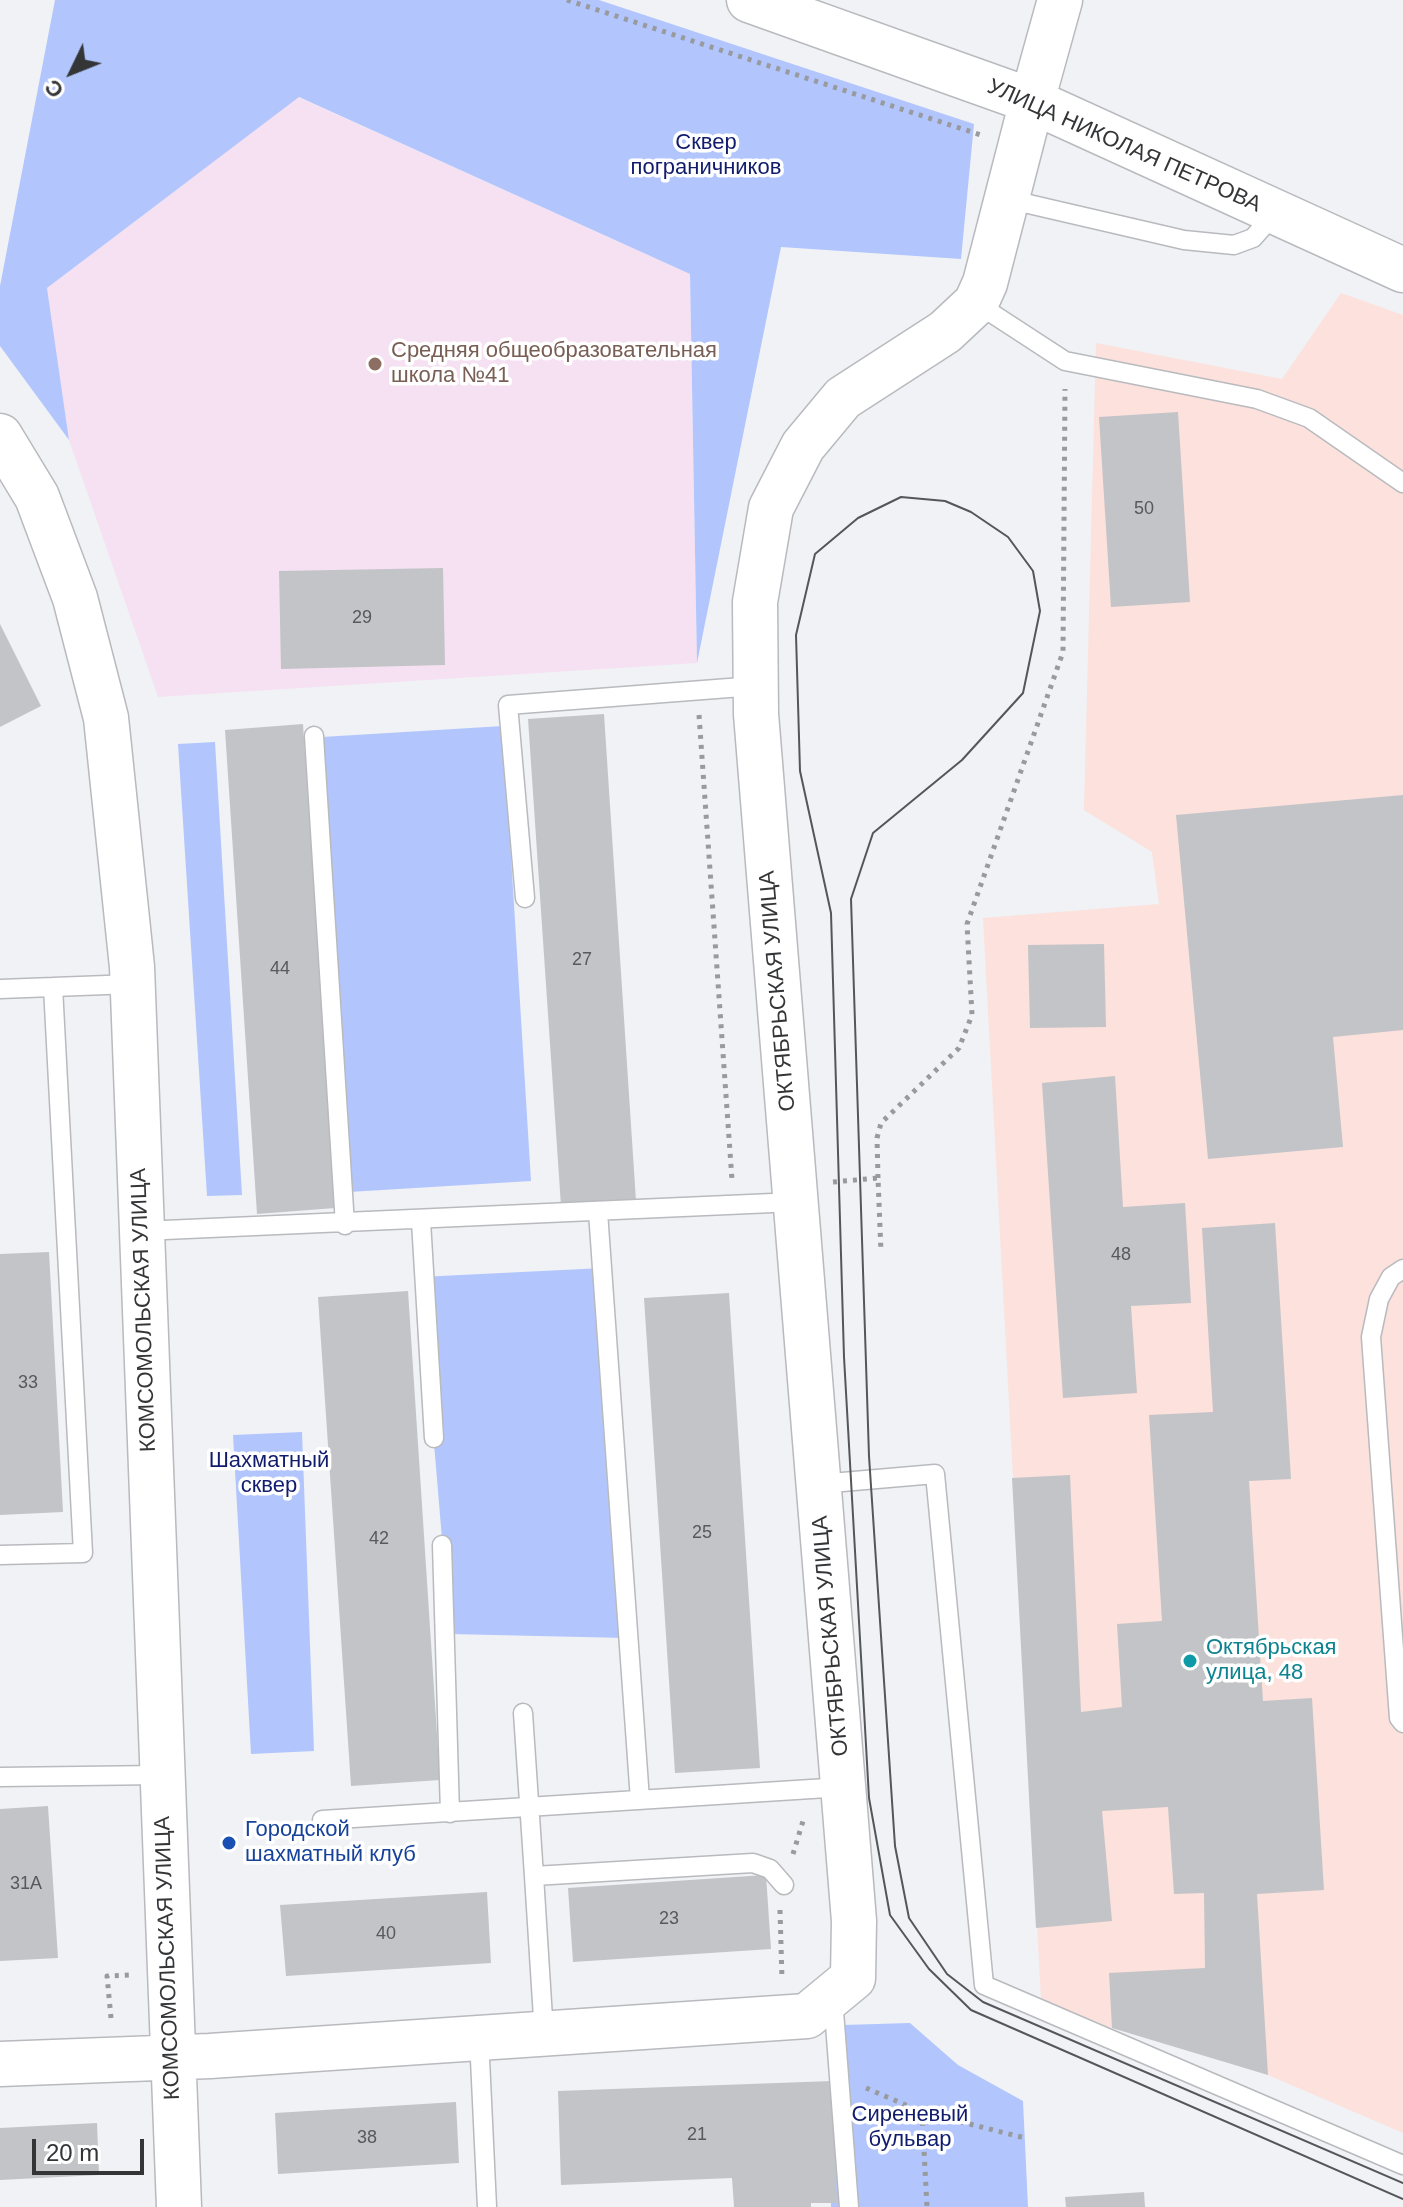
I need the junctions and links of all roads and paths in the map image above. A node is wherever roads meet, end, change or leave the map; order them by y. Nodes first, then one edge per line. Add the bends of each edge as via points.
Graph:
1 (567, 0) edge
2 (749, 0) edge
3 (1060, 0) edge
4 (1032, 101) junction
5 (1020, 147) junction
6 (1007, 199) junction
7 (1275, 212) junction
8 (1403, 270) edge
9 (976, 303) junction
10 (1065, 361) junction
11 (0, 436) edge
12 (1403, 483) edge
13 (755, 686) junction
14 (697, 691) junction
15 (314, 736) dead end
16 (525, 898) dead end
17 (133, 984) junction
18 (53, 987) junction
19 (0, 989) edge
20 (878, 1178) dead end
21 (795, 1202) junction
22 (734, 1205) junction
23 (598, 1212) junction
24 (421, 1221) junction
25 (345, 1225) junction
26 (142, 1232) junction
27 (1403, 1269) edge
28 (434, 1438) dead end
29 (818, 1484) junction
30 (442, 1545) dead end
31 (0, 1555) edge
32 (523, 1713) dead end
33 (1403, 1723) edge
34 (161, 1775) junction
35 (0, 1777) edge
36 (828, 1788) junction
37 (640, 1800) junction
38 (529, 1807) junction
39 (450, 1813) junction
40 (322, 1820) dead end
41 (534, 1876) junction
42 (784, 1885) junction
43 (843, 1987) junction
44 (785, 2018) junction
45 (544, 2034) junction
46 (479, 2038) junction
47 (171, 2058) junction
48 (0, 2064) edge
49 (839, 2076) junction
50 (922, 2112) junction
51 (1025, 2138) dead end
52 (1403, 2165) edge
53 (179, 2207) edge
54 (487, 2207) edge
55 (849, 2207) edge
56 (927, 2207) edge

1 - 5 path
2 - 4 street, УЛИЦА НИКОЛАЯ ПЕТРОВА
3 - 4 street, ОКТЯБРЬСКАЯ УЛИЦА
4 - 5 street, ОКТЯБРЬСКАЯ УЛИЦА
4 - 7 street, УЛИЦА НИКОЛАЯ ПЕТРОВА
5 - 6 street, ОКТЯБРЬСКАЯ УЛИЦА
6 - 7 lane via 1184,240 1234,245 1253,238
6 - 9 street, ОКТЯБРЬСКАЯ УЛИЦА
7 - 8 street, УЛИЦА НИКОЛАЯ ПЕТРОВА
9 - 10 lane
9 - 13 street, ОКТЯБРЬСКАЯ УЛИЦА via 945,332 843,398 803,446 771,508 755,602
10 - 12 lane via 1257,399 1309,418
10 - 20 path via 1063,652 967,924 972,1015 959,1048 881,1123
11 - 17 street, КОМСОМОЛЬСКАЯ УЛИЦА via 37,497 75,598 106,718
13 - 14 lane
13 - 21 street, ОКТЯБРЬСКАЯ УЛИЦА
14 - 16 lane via 508,705
14 - 22 path
15 - 25 lane
17 - 18 lane
17 - 26 street, КОМСОМОЛЬСКАЯ УЛИЦА
18 - 19 lane
18 - 31 lane via 83,1553
21 - 22 lane
21 - 29 street, ОКТЯБРЬСКАЯ УЛИЦА
22 - 23 lane
23 - 24 lane
23 - 37 lane
24 - 25 lane
24 - 28 lane
25 - 26 lane
26 - 34 street, КОМСОМОЛЬСКАЯ УЛИЦА
27 - 33 lane via 1391,1277 1379,1299 1371,1337
29 - 36 street, ОКТЯБРЬСКАЯ УЛИЦА
29 - 52 lane via 935,1474 984,1985
30 - 39 lane
32 - 38 lane
34 - 35 lane
34 - 47 street, КОМСОМОЛЬСКАЯ УЛИЦА
36 - 37 lane
36 - 42 path
36 - 43 street, ОКТЯБРЬСКАЯ УЛИЦА via 854,1921
37 - 38 lane
38 - 39 lane
38 - 41 lane
39 - 40 lane
41 - 42 lane via 753,1863 770,1869
41 - 45 lane
42 - 44 path via 779,1925
43 - 44 street via 807,2016
43 - 49 lane
44 - 45 street
45 - 46 street
46 - 47 street
46 - 54 lane
47 - 48 street
47 - 53 street, КОМСОМОЛЬСКАЯ УЛИЦА
49 - 50 path
49 - 55 lane
50 - 51 path
50 - 56 path

